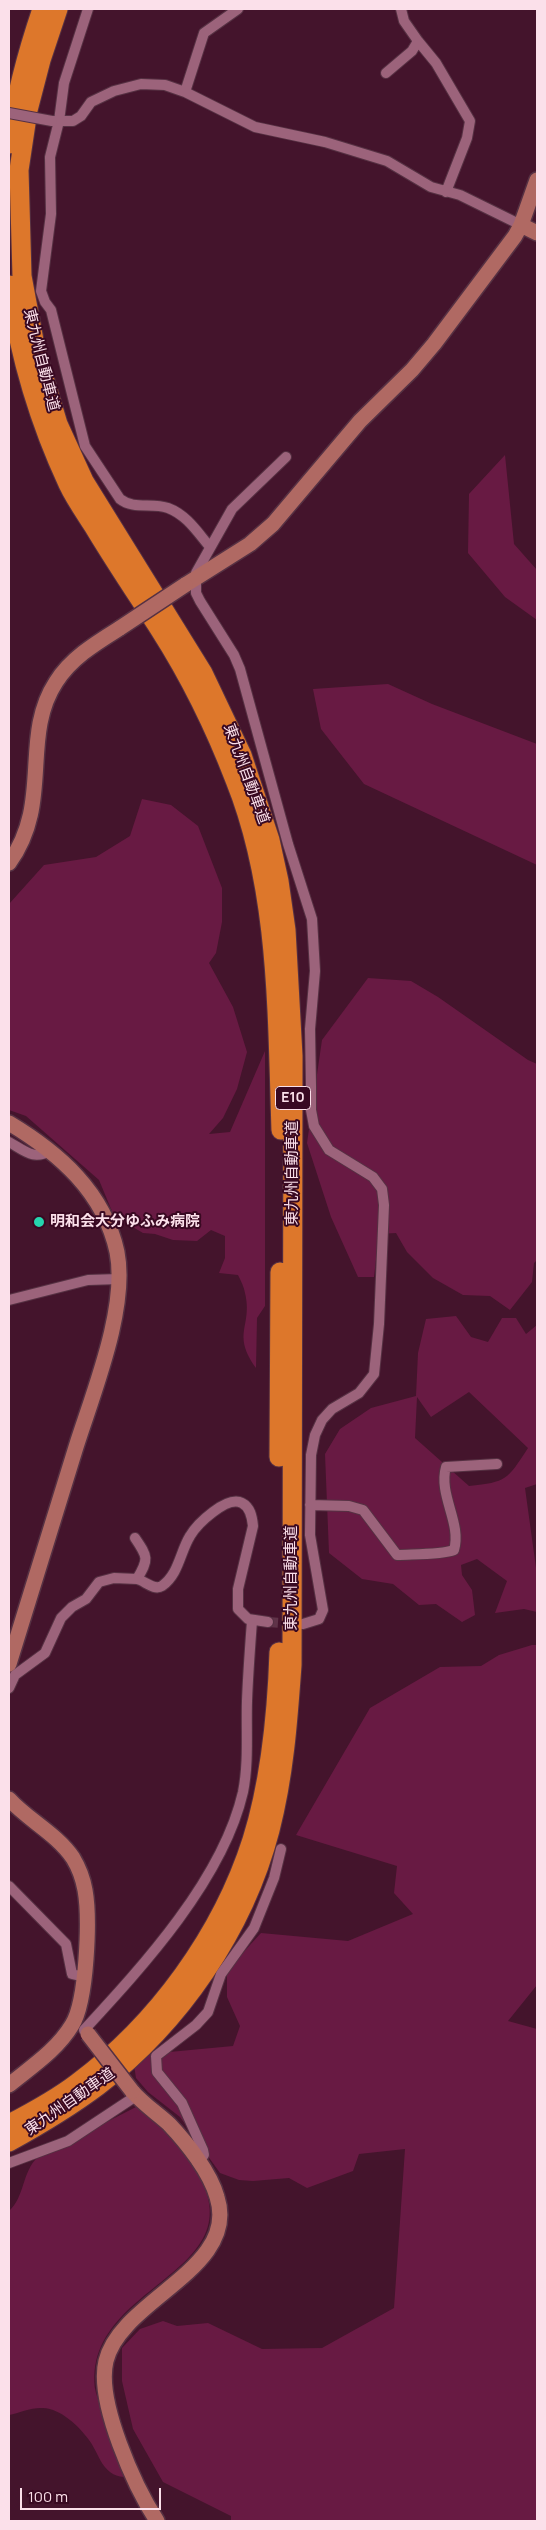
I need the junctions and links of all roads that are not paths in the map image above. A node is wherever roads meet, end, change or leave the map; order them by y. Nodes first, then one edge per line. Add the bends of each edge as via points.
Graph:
1 (42, 9) edge
2 (58, 9) edge
3 (88, 9) edge
4 (238, 9) edge
5 (401, 9) edge
6 (418, 41) junction
7 (386, 73) dead end
8 (185, 92) junction
9 (9, 113) edge
10 (55, 121) junction
11 (9, 144) edge
12 (537, 180) edge
13 (446, 192) junction
14 (521, 225) junction
15 (537, 233) edge
16 (9, 284) edge
17 (286, 457) dead end
18 (210, 547) junction
19 (190, 582) junction
20 (9, 863) edge
21 (9, 1123) edge
22 (9, 1142) edge
23 (51, 1150) junction
24 (119, 1279) junction
25 (9, 1300) edge
26 (497, 1464) dead end
27 (310, 1505) junction
28 (135, 1538) dead end
29 (137, 1579) junction
30 (252, 1621) junction
31 (268, 1622) tunnel mouth
32 (303, 1624) tunnel mouth
33 (9, 1664) edge
34 (9, 1688) edge
35 (9, 1799) edge
36 (281, 1849) dead end
37 (9, 1886) edge
38 (84, 1977) junction
39 (82, 2028) junction
40 (9, 2085) edge
41 (134, 2094) junction
42 (9, 2124) edge
43 (9, 2142) edge
44 (197, 2162) junction
45 (9, 2164) edge
46 (158, 2521) edge

1 - 11 highway via 26,56
2 - 43 highway, 東九州自動車道 / E10 via 28,110 19,170 22,276 40,370 58,424 84,481 198,665 242,755 270,840 285,920 293,1056 292,1646 287,1738 270,1831 254,1878 224,1941 176,2010 141,2048 98,2086 44,2123
3 - 10 street
4 - 8 street via 204,33
5 - 6 street via 404,21
6 - 7 street via 412,51
6 - 13 street via 436,63 470,121 467,138
8 - 10 street via 165,85 141,84 114,91 91,102 73,121
8 - 13 street via 255,127 325,142 387,161 431,187
9 - 10 street, bridge
10 - 18 street via 50,157 51,214 41,291 52,310 85,446 120,499 128,505 167,508 183,516
12 - 14 street
13 - 14 street
14 - 15 street
14 - 19 street via 434,344 360,421 273,524 250,544
16 - 42 highway, 東九州自動車道 / E10 via 16,336 32,394 69,486 188,678 238,790 261,873 270,930 278,1032 281,1136 279,1665 264,1790 252,1839 213,1927 179,1980 140,2026 77,2083
17 - 18 street via 236,503
18 - 19 street
19 - 20 street, bridge via 120,628 74,662 56,681 40,722 32,816
19 - 27 street via 237,662 311,914 315,971 310,1078 314,1126 329,1150 373,1177 382,1189 379,1324 374,1374 359,1394 332,1409 319,1427 311,1456
21 - 23 street
22 - 23 street via 36,1156
23 - 24 street via 82,1181 100,1206 114,1242
24 - 25 street via 88,1280
24 - 33 street via 107,1346
26 - 27 street via 446,1467 446,1498 457,1540 454,1550 446,1553 397,1555 363,1510 349,1506
27 - 32 street via 310,1535 323,1610 319,1619
28 - 29 street via 146,1554
29 - 30 street via 151,1586 163,1586 179,1565 194,1530 226,1503 239,1501 247,1506 253,1526 238,1588 238,1603 240,1613
29 - 34 street via 114,1578 99,1582 86,1599 61,1618 45,1653 15,1674
30 - 31 street
30 - 39 street via 246,1770 235,1820 219,1854 178,1920 130,1980
35 - 38 street via 60,1843 79,1870 86,1898
36 - 44 street via 274,1878 254,1928 221,1974 208,2012 156,2056 157,2072 182,2102 203,2150 204,2156
37 - 38 street via 66,1944 72,1974
38 - 39 street
39 - 40 street
39 - 41 street, bridge
41 - 44 street via 170,2126
41 - 45 street via 61,2145
44 - 46 street via 219,2202 220,2220 214,2239 187,2273 122,2332 110,2350 104,2369 107,2401 128,2464

